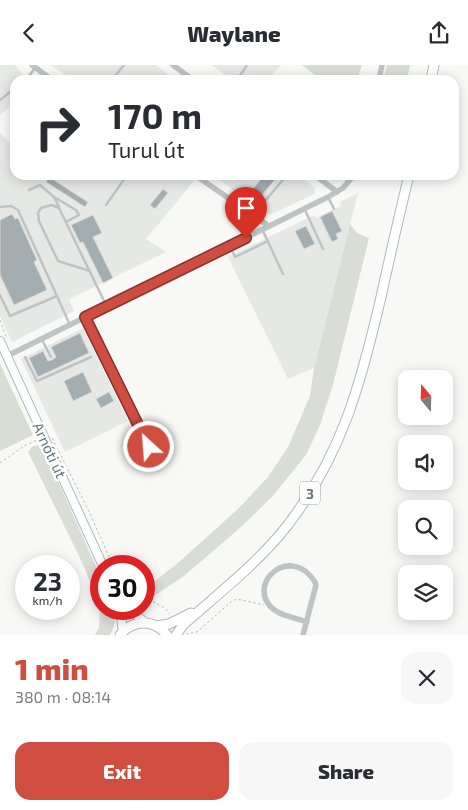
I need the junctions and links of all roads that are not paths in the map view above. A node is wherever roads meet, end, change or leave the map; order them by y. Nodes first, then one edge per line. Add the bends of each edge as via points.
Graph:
1 (124, 65) edge
2 (173, 65) edge
3 (34, 67) edge
4 (45, 75) edge
5 (116, 75) edge
6 (186, 75) edge
7 (10, 92) edge
8 (0, 100) edge
9 (124, 180) edge
10 (202, 180) edge
11 (283, 180) edge
12 (321, 180) edge
13 (351, 180) edge
14 (408, 180) edge
15 (29, 190) dead end
16 (337, 192) junction
17 (54, 197) junction
18 (328, 197) junction
19 (106, 205) dead end
20 (0, 207) edge
21 (59, 208) junction
22 (305, 209) junction
23 (334, 209) dead end
24 (254, 215) junction
25 (66, 222) junction
26 (269, 226) junction
27 (262, 229) junction
28 (268, 241) junction
29 (230, 246) junction
30 (323, 249) dead end
31 (90, 271) junction
32 (283, 274) dead end
33 (0, 295) edge
34 (57, 296) junction
35 (107, 306) junction
36 (85, 317) junction
37 (70, 325) junction
38 (42, 339) junction
39 (4, 342) edge
40 (7, 356) junction
41 (25, 357) dead end
42 (51, 357) dead end
43 (91, 357) dead end
44 (149, 447) dead end
45 (98, 555) edge
46 (209, 602) junction
47 (121, 620) edge
48 (142, 620) edge
49 (146, 623) junction
50 (307, 623) junction
51 (156, 626) junction
52 (178, 632) edge
53 (122, 633) edge
54 (167, 635) edge
55 (303, 635) edge

1 - 5 lane
2 - 6 street
3 - 4 street
7 - 8 lane
9 - 19 lane
10 - 24 street
11 - 24 lane
12 - 16 street
13 - 16 street
14 - 46 main road, 3 via 362,375 334,449 287,526 247,569
15 - 17 lane via 40,185
16 - 18 street
17 - 21 lane
17 - 25 lane via 79,215
18 - 22 street
18 - 23 lane
20 - 34 lane via 10,206 18,210
21 - 25 lane
21 - 31 lane via 52,205 39,210 42,229 58,261
22 - 26 street
22 - 30 lane
24 - 26 street
25 - 31 lane
26 - 27 street
27 - 28 lane
27 - 29 street
28 - 29 lane via 235,257
28 - 32 lane
29 - 35 street
31 - 35 lane
33 - 34 lane via 10,316
34 - 37 lane
35 - 36 street
36 - 37 street
36 - 44 street
37 - 38 street
38 - 40 street
38 - 42 lane
39 - 40 main road, Arnóti út
40 - 45 main road, Arnóti út via 47,434
41 - 43 lane via 37,381
46 - 51 main road, 3 via 174,621
46 - 52 main road, 3
47 - 53 main road
48 - 49 main road
49 - 51 main road
49 - 53 main road via 133,625
50 - 50 street via 316,585 312,578 290,565 276,570 266,584 265,593 271,607
50 - 55 street
51 - 54 main road

